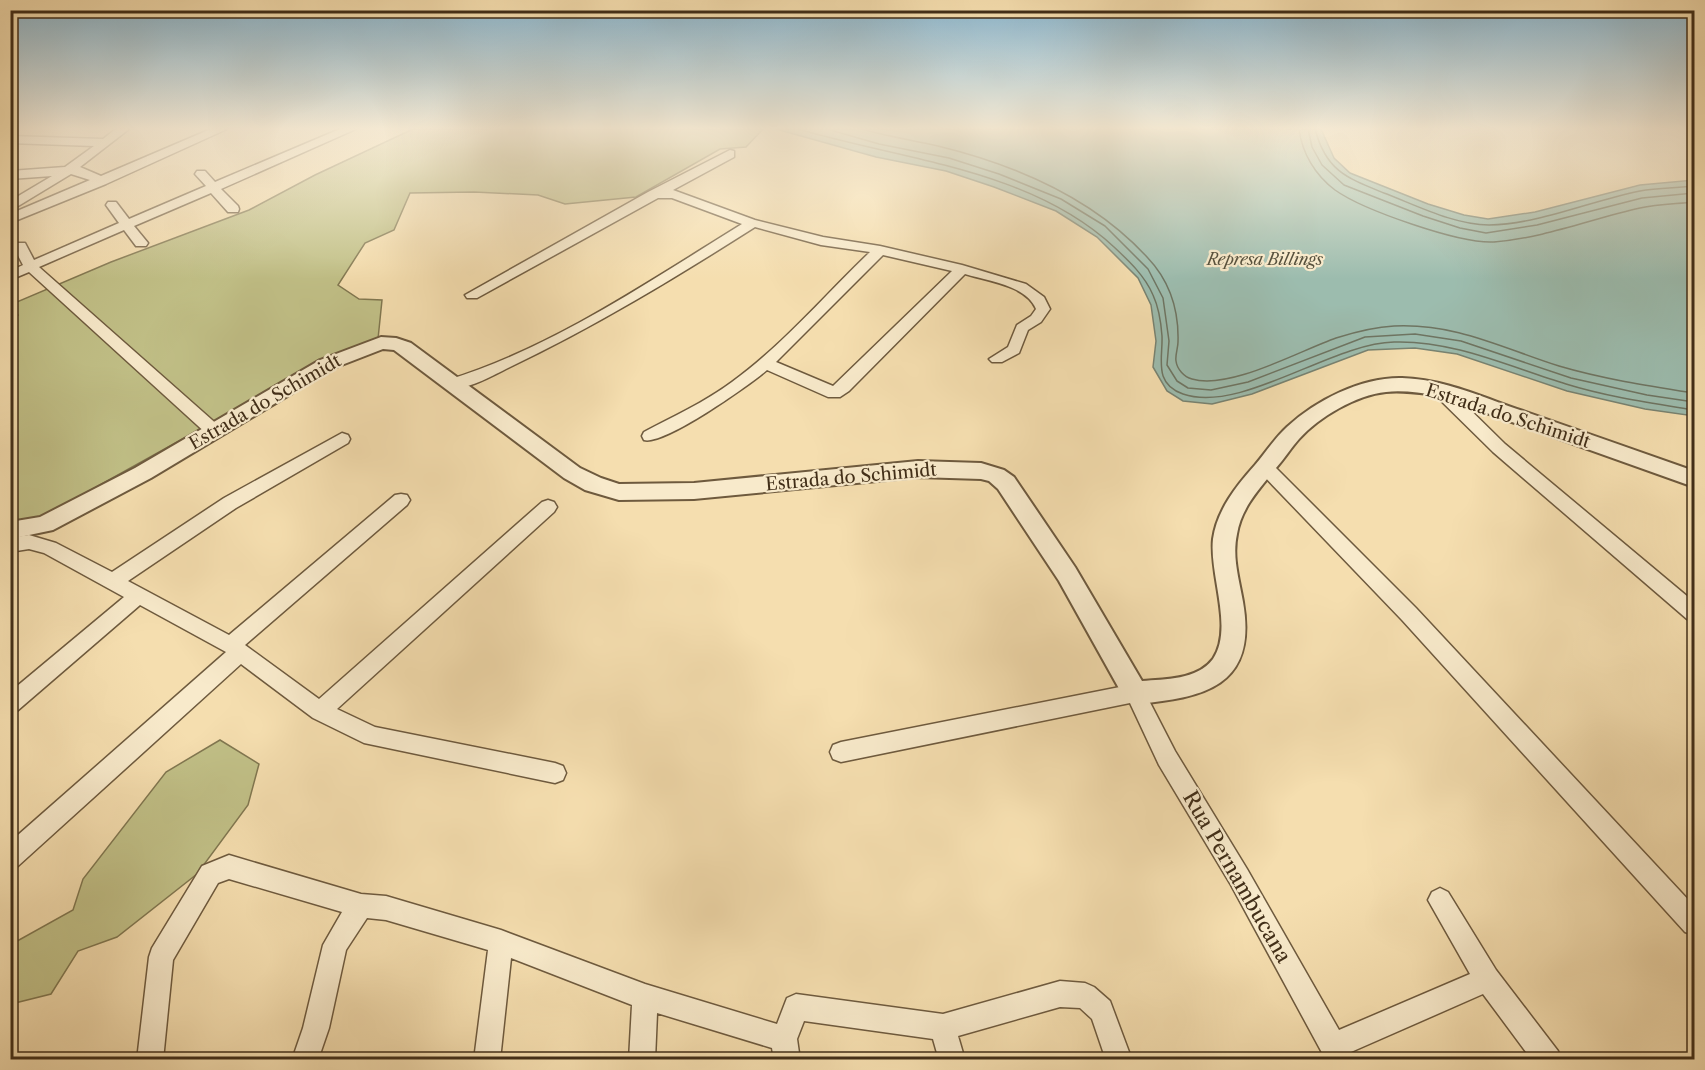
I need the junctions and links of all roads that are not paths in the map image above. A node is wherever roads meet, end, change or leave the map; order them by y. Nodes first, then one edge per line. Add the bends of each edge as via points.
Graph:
1 (55, 179) edge
2 (98, 179) edge
3 (107, 179) edge
4 (206, 179) edge
5 (236, 179) edge
6 (683, 179) edge
7 (102, 181) junction
8 (215, 188) junction
9 (652, 195) junction
10 (112, 205) dead end
11 (10, 207) edge
12 (233, 209) dead end
13 (10, 219) edge
14 (753, 223) junction
15 (125, 226) junction
16 (141, 243) dead end
17 (20, 246) dead end
18 (880, 250) junction
19 (30, 266) junction
20 (962, 269) junction
21 (10, 276) edge
22 (472, 295) dead end
23 (997, 359) dead end
24 (765, 363) junction
25 (454, 384) junction
26 (1439, 389) junction
27 (214, 431) junction
28 (650, 436) dead end
29 (342, 439) dead end
30 (1265, 467) junction
31 (1695, 479) edge
32 (401, 500) dead end
33 (548, 507) dead end
34 (10, 531) edge
35 (10, 544) edge
36 (112, 582) junction
37 (138, 596) junction
38 (1695, 613) edge
39 (236, 649) junction
40 (1135, 693) junction
41 (10, 705) edge
42 (320, 711) junction
43 (841, 752) dead end
44 (555, 773) dead end
45 (10, 858) edge
46 (1440, 900) dead end
47 (361, 906) junction
48 (1695, 923) edge
49 (501, 942) junction
50 (1487, 979) junction
51 (645, 997) junction
52 (943, 1027) junction
53 (785, 1049) edge
54 (1337, 1053) edge
55 (150, 1059) edge
56 (305, 1059) edge
57 (487, 1059) edge
58 (642, 1059) edge
59 (952, 1059) edge
60 (1119, 1059) edge
61 (1549, 1059) edge

1 - 11 street
2 - 7 street
3 - 7 street
4 - 8 street
5 - 8 street
6 - 9 street
7 - 13 street
8 - 12 street
8 - 15 street
9 - 14 street via 673,194
9 - 22 street
10 - 15 street
14 - 18 street via 821,241
14 - 25 street via 562,337
15 - 16 street
15 - 19 street
17 - 19 street
18 - 20 street
18 - 24 street
19 - 21 street
19 - 27 street
20 - 23 street via 1021,287 1039,300 1043,309 1023,328 1014,350
20 - 24 street via 834,393
24 - 28 street via 736,387
25 - 27 street, Estrada do Schimidt via 404,347 381,343 327,364
25 - 40 street, Estrada do Schimidt via 572,473 619,492 694,491 918,469 996,475 1006,483 1067,574
26 - 30 street, Estrada do Schimidt via 1386,386 1355,394 1296,430
26 - 31 street, Estrada do Schimidt
26 - 38 street via 1499,448
27 - 34 street, Estrada do Schimidt via 45,524
29 - 36 street via 230,503
30 - 40 street, Estrada do Schimidt via 1238,501 1225,535 1224,560 1234,630 1232,649 1219,670 1199,682
30 - 48 street via 1409,614
32 - 39 street
33 - 42 street
35 - 36 street via 29,542 50,548
36 - 37 street
37 - 39 street
37 - 41 street
39 - 42 street
39 - 45 street
40 - 43 street
40 - 54 street, Rua Pernambucana via 1167,758
42 - 44 street via 372,736
46 - 50 street
47 - 49 street via 386,908
47 - 55 street via 229,867 210,874 161,957
47 - 56 street via 335,945
49 - 51 street
49 - 57 street
50 - 54 street
50 - 61 street
51 - 53 street
51 - 58 street
52 - 53 street via 796,1007
52 - 59 street
52 - 60 street via 1060,994 1085,996 1101,1010

